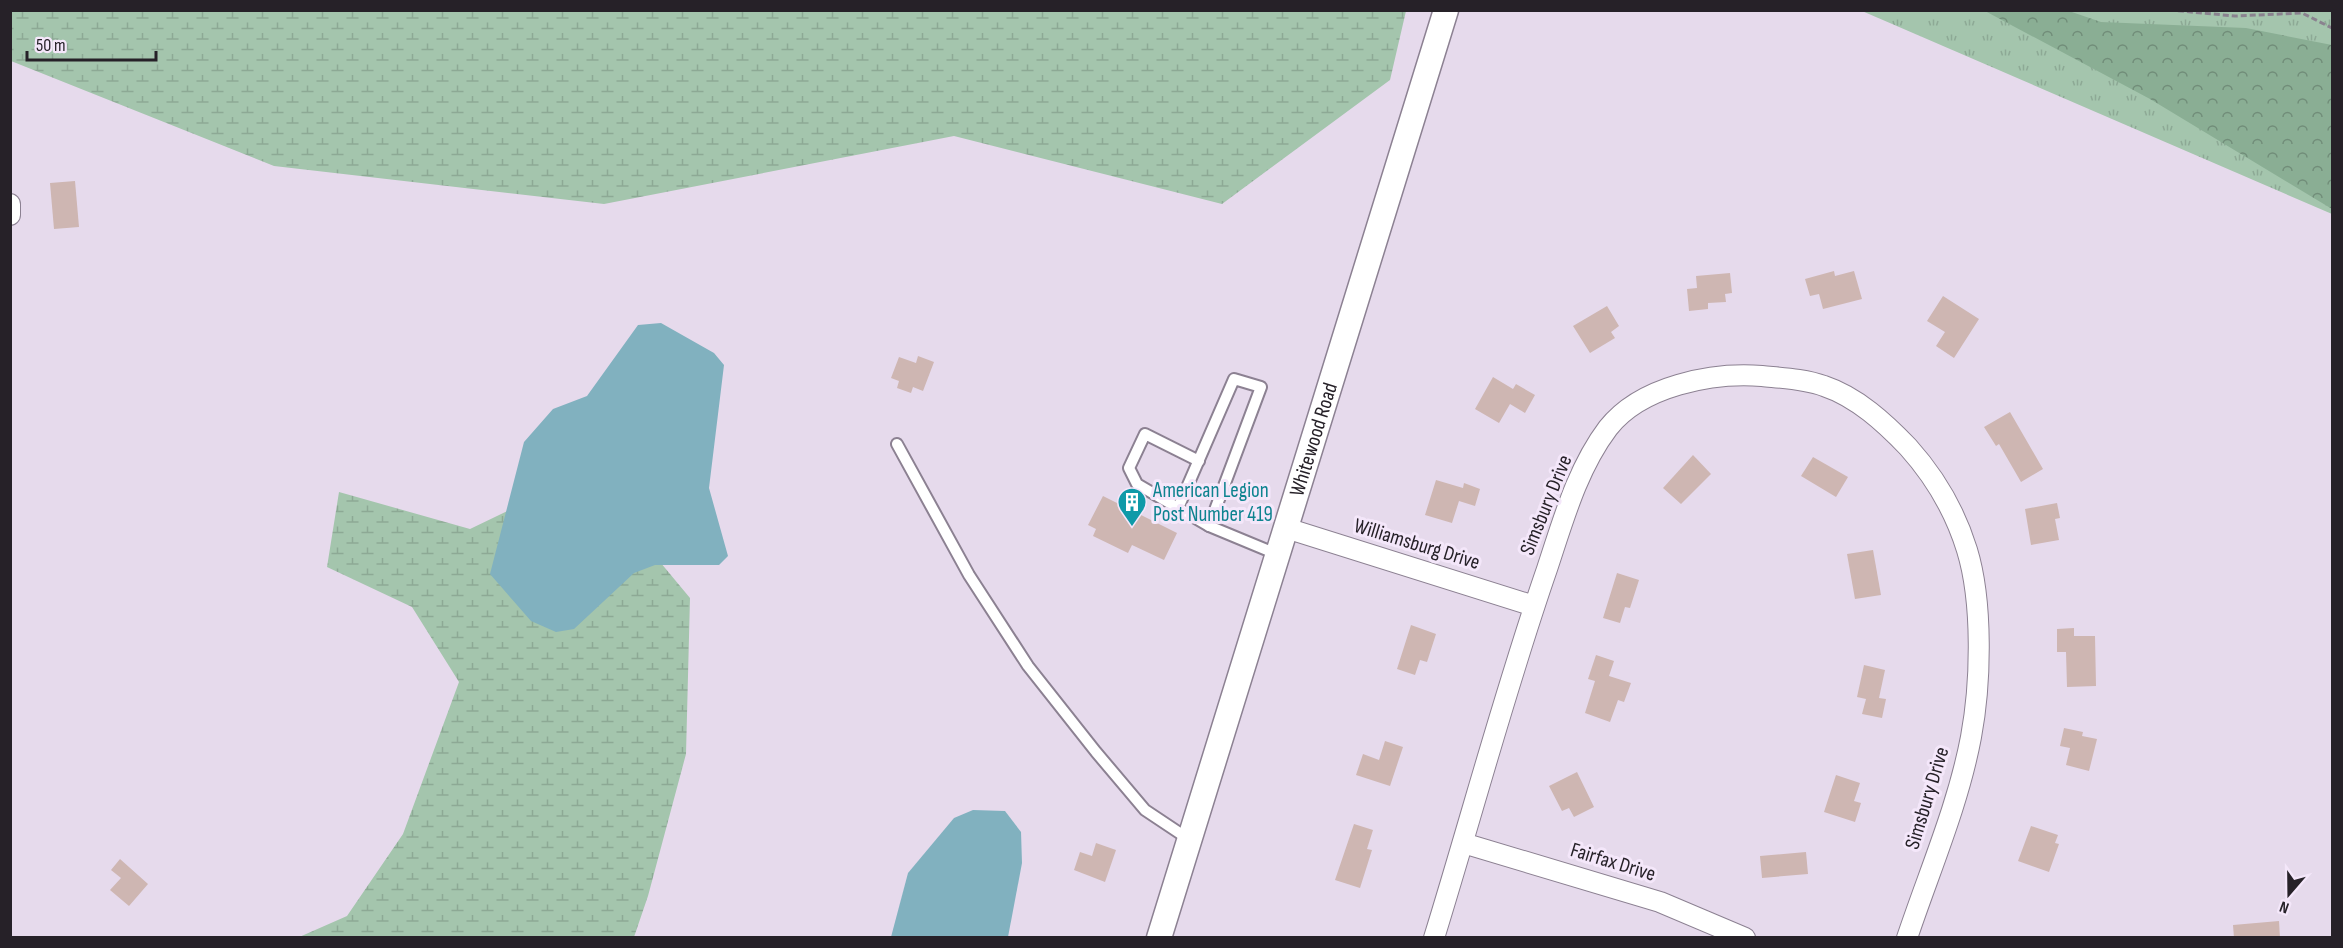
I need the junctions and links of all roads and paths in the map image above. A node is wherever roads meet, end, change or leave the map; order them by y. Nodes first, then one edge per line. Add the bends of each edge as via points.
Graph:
1 (1446, 10) edge
2 (2169, 10) edge
3 (2332, 28) edge
4 (10, 204) edge
5 (10, 215) edge
6 (897, 444) dead end
7 (1199, 460) junction
8 (1178, 508) junction
9 (1209, 526) junction
10 (1286, 528) junction
11 (1279, 555) junction
12 (1534, 606) junction
13 (1190, 840) junction
14 (1463, 843) junction
15 (1159, 938) edge
16 (1434, 938) edge
17 (1745, 938) edge
18 (1906, 938) edge

1 - 10 street, Whitewood Road
2 - 3 path via 2235,16 2302,13
4 - 5 street
6 - 13 lane via 969,575 1028,666 1145,810
7 - 8 lane
7 - 8 lane via 1145,434 1129,468 1137,484
7 - 9 lane via 1234,379 1261,387
8 - 9 lane
9 - 11 lane
10 - 11 street, Whitewood Road
10 - 12 street, Williamsburg Drive
11 - 13 street, Whitewood Road
12 - 14 street, Simsbury Drive
12 - 18 street, Simsbury Drive via 1589,459 1610,426 1632,407 1666,389 1734,375 1824,386 1863,407 1894,432 1927,468 1947,501 1968,551 1979,647 1970,740 1954,801
13 - 15 street, Whitewood Road
14 - 16 street, Simsbury Drive
14 - 17 street, Fairfax Drive via 1660,902

